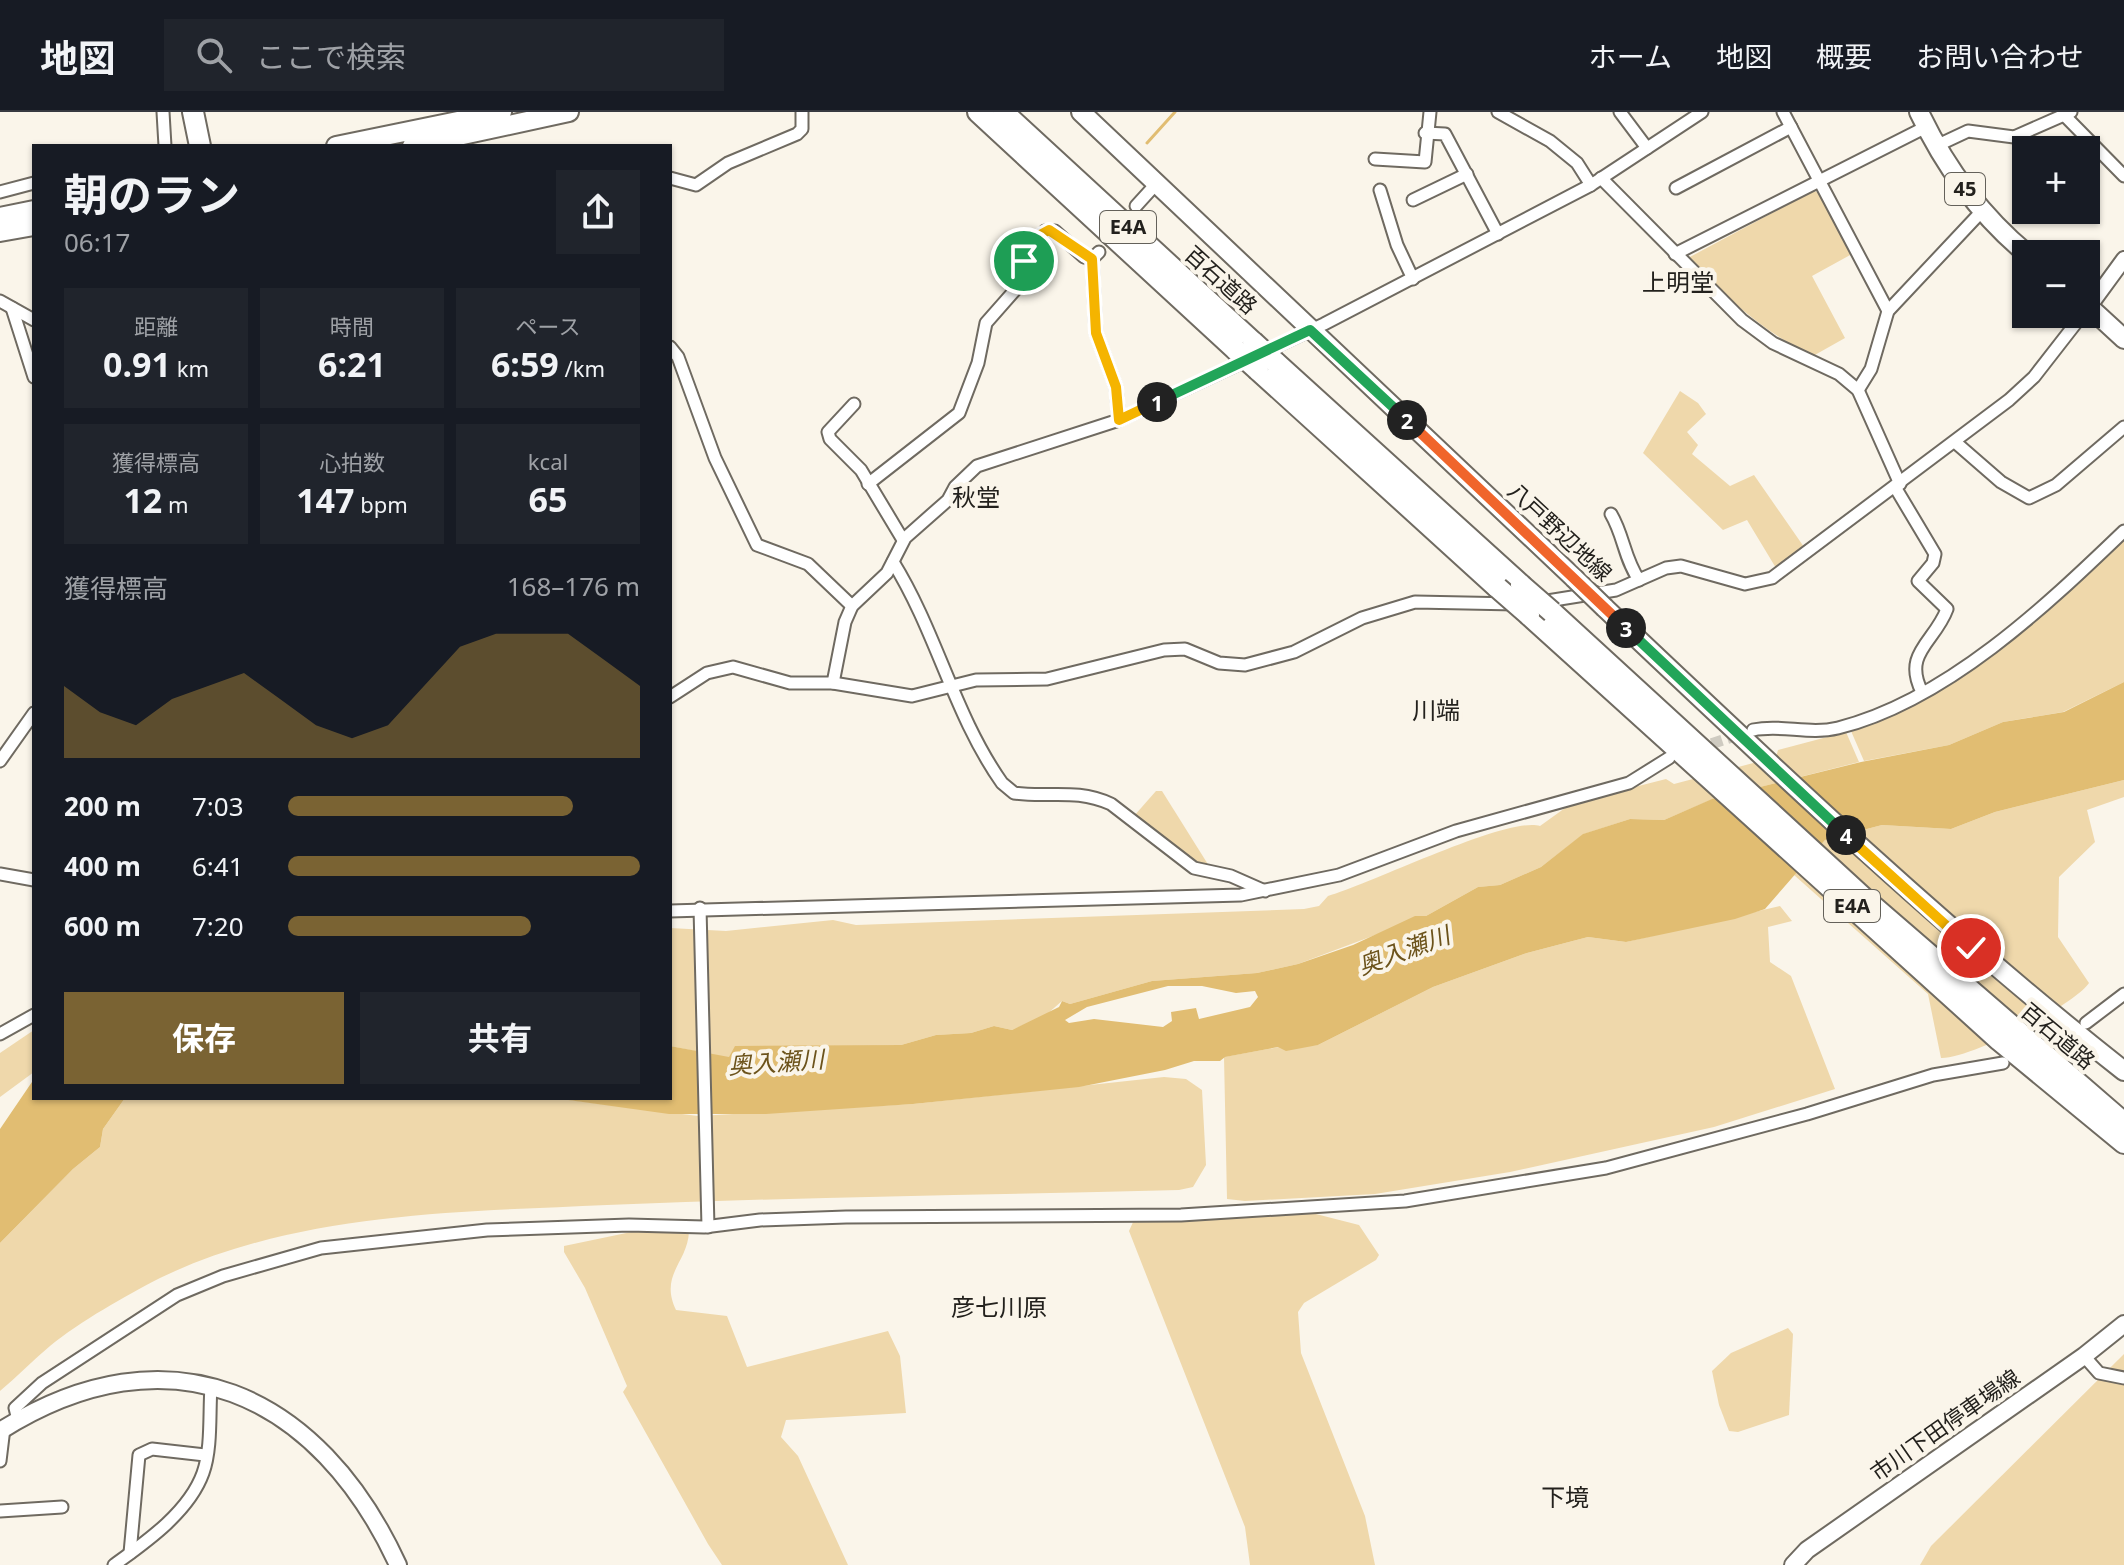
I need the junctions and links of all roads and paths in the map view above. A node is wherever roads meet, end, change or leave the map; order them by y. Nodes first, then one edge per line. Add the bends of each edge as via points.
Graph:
1 (163, 112) edge
2 (183, 112) edge
3 (193, 112) edge
4 (502, 112) edge
5 (569, 112) edge
6 (802, 112) edge
7 (978, 112) edge
8 (1003, 112) edge
9 (1430, 112) edge
10 (1498, 112) edge
11 (1620, 112) edge
12 (1702, 112) edge
13 (1783, 112) edge
14 (2068, 115) edge
15 (1092, 116) edge
16 (1923, 120) edge
17 (1791, 127) junction
18 (431, 132) edge
19 (1425, 133) junction
20 (165, 144) edge
21 (188, 144) edge
22 (200, 144) edge
23 (350, 144) edge
24 (415, 144) edge
25 (1936, 146) junction
26 (1647, 148) junction
27 (1375, 159) dead end
28 (1467, 174) junction
29 (2124, 176) edge
30 (672, 179) edge
31 (1596, 181) junction
32 (1820, 182) junction
33 (32, 184) edge
34 (1156, 184) junction
35 (1676, 188) dead end
36 (1380, 190) dead end
37 (0, 192) edge
38 (1413, 200) dead end
39 (1136, 206) dead end
40 (32, 210) edge
41 (1982, 211) junction
42 (0, 217) edge
43 (32, 226) edge
44 (0, 232) edge
45 (1498, 234) junction
46 (2012, 240) edge
47 (1675, 254) junction
48 (2124, 259) edge
49 (1413, 279) junction
50 (2100, 291) edge
51 (0, 301) edge
52 (12, 308) junction
53 (1888, 311) junction
54 (32, 319) edge
55 (2100, 320) edge
56 (2071, 328) edge
57 (1310, 330) junction
58 (2124, 339) edge
59 (1245, 346) junction
60 (672, 350) edge
61 (1267, 366) junction
62 (32, 371) edge
63 (1858, 390) junction
64 (854, 404) dead end
65 (1119, 420) junction
66 (2124, 427) edge
67 (1955, 442) junction
68 (868, 484) junction
69 (1898, 486) junction
70 (1611, 514) dead end
71 (2124, 531) edge
72 (903, 540) junction
73 (893, 562) junction
74 (1639, 580) junction
75 (852, 606) junction
76 (833, 683) junction
77 (953, 687) junction
78 (1922, 692) junction
79 (672, 695) edge
80 (32, 716) edge
81 (1753, 730) tunnel mouth
82 (1669, 758) dead end
83 (0, 761) edge
84 (1712, 769) junction
85 (0, 874) edge
86 (32, 880) edge
87 (1265, 891) junction
88 (672, 911) edge
89 (700, 911) junction
90 (2124, 994) edge
91 (32, 1016) edge
92 (2086, 1023) tunnel mouth
93 (0, 1034) edge
94 (2007, 1036) junction
95 (2003, 1063) dead end
96 (2124, 1071) edge
97 (2124, 1123) edge
98 (2124, 1143) edge
99 (709, 1222) junction
100 (2124, 1324) edge
101 (2084, 1356) junction
102 (2124, 1378) edge
103 (211, 1387) junction
104 (7, 1427) edge
105 (205, 1455) junction
106 (0, 1461) edge
107 (62, 1507) dead end
108 (0, 1511) edge
109 (130, 1553) junction
110 (114, 1565) edge
111 (398, 1565) edge
112 (1793, 1565) edge

1 - 20 street
2 - 21 highway
3 - 22 highway
4 - 18 main road
5 - 18 main road
6 - 30 street via 797,134 728,163 701,183
7 - 59 highway, E4A
8 - 59 highway, 百石道路 / E4A
9 - 19 street
10 - 31 street via 1550,141
11 - 26 street
12 - 26 street
13 - 17 street
14 - 25 street via 2014,137 1968,131
14 - 29 street
15 - 34 main road, 八戸野辺地線
16 - 25 main road, 45
16 - 32 street
17 - 32 street
17 - 35 street
18 - 23 main road
18 - 24 main road
19 - 27 street via 1425,162
19 - 28 street via 1445,134
25 - 41 main road, 45
26 - 31 street
28 - 38 street
28 - 45 street
31 - 45 street
31 - 47 street
32 - 47 street
32 - 53 street
33 - 37 street
34 - 39 street
34 - 57 main road, 八戸野辺地線
36 - 49 street
40 - 42 main road
41 - 46 main road, 45
41 - 53 street
43 - 44 main road
45 - 49 street
47 - 63 street via 1742,320
48 - 50 street
49 - 57 street
51 - 52 street
52 - 54 street
52 - 62 street
53 - 63 street via 1871,369
55 - 58 main road
56 - 67 street via 2034,377
57 - 65 street
57 - 96 main road, 八戸野辺地線, bridge via 1902,887
59 - 61 highway, 百石道路 / E4A, bridge
60 - 75 street via 757,545 808,564
61 - 84 highway, 百石道路 / E4A, bridge via 1552,612
61 - 84 highway, 百石道路 / E4A, bridge via 1498,588
63 - 69 street
64 - 68 street via 828,432
65 - 68 street via 1116,387 1096,333 1095,256 1084,257 1055,231 1040,235 1024,261 1016,289 986,323 959,413
65 - 72 street via 977,466
66 - 67 street via 2056,485 2029,498 2001,482
67 - 69 street
68 - 72 street
69 - 74 street via 1760,583 1745,584 1681,566
69 - 78 street via 1935,554 1918,581 1947,609 1914,664
70 - 74 street
71 - 78 street via 2028,620
72 - 73 street
73 - 75 street via 880,582
73 - 77 street
74 - 77 street via 1616,590 1554,601 1415,602 1362,618 1294,652 1245,665 1231,666 1174,649 1047,679 976,680
75 - 76 street
76 - 77 street via 912,696
76 - 79 street via 790,683 733,667 707,673
77 - 87 street via 955,702 991,768 1014,793 1056,791 1098,798 1194,868
78 - 81 street via 1838,728
80 - 83 street
82 - 87 street via 1629,783 1456,831 1339,875
84 - 94 highway, 百石道路 / E4A
85 - 86 street
87 - 89 street
88 - 89 street
89 - 99 street
90 - 92 street
91 - 93 street
94 - 97 highway, 百石道路 / E4A
94 - 98 highway, 百石道路 / E4A
95 - 99 street via 1933,1075 1606,1168 1405,1201 1181,1215
99 - 104 street via 465,1232 321,1248 262,1263 177,1295 140,1316 19,1402
100 - 101 main road, 市川下田停車場線
101 - 102 street via 2099,1373
101 - 112 main road, 市川下田停車場線 via 1869,1505
103 - 104 main road via 175,1380 112,1384 72,1394
103 - 105 street
103 - 111 main road via 273,1412 323,1450 359,1494
104 - 106 street
105 - 109 street via 191,1495
105 - 109 street via 152,1449 139,1455
107 - 108 street
109 - 110 street

